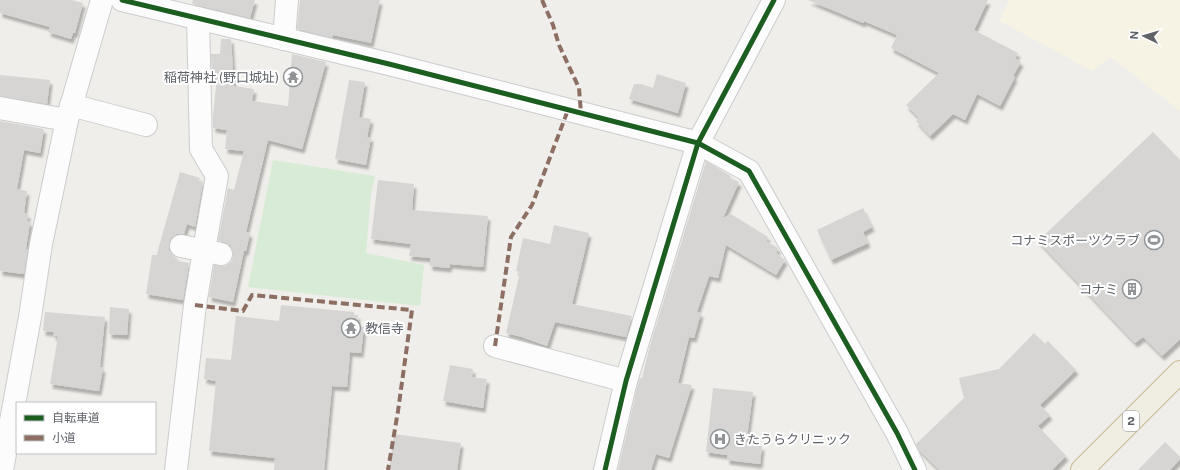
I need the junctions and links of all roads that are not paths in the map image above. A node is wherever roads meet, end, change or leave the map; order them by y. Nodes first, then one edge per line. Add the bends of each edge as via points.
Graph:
1 (102, 0) edge
2 (122, 0) edge
3 (288, 0) edge
4 (774, 0) edge
5 (198, 18) junction
6 (284, 39) junction
7 (0, 108) edge
8 (69, 112) junction
9 (146, 125) dead end
10 (698, 143) junction
11 (181, 246) dead end
12 (213, 252) junction
13 (496, 346) dead end
14 (1180, 372) edge
15 (626, 381) junction
16 (8, 398) edge
17 (2, 470) edge
18 (176, 470) edge
19 (605, 470) edge
20 (915, 470) edge
21 (1082, 470) edge

1 - 8 street
2 - 5 street
3 - 6 street
4 - 10 street
5 - 6 street
5 - 12 street via 201,149 217,176
6 - 10 street
7 - 8 street
8 - 9 street
8 - 16 street via 41,244 30,317
10 - 15 street
10 - 20 street via 749,171 893,426
11 - 12 street
12 - 18 street via 194,312
13 - 15 street
14 - 21 highway, 2
15 - 19 street
16 - 17 street

